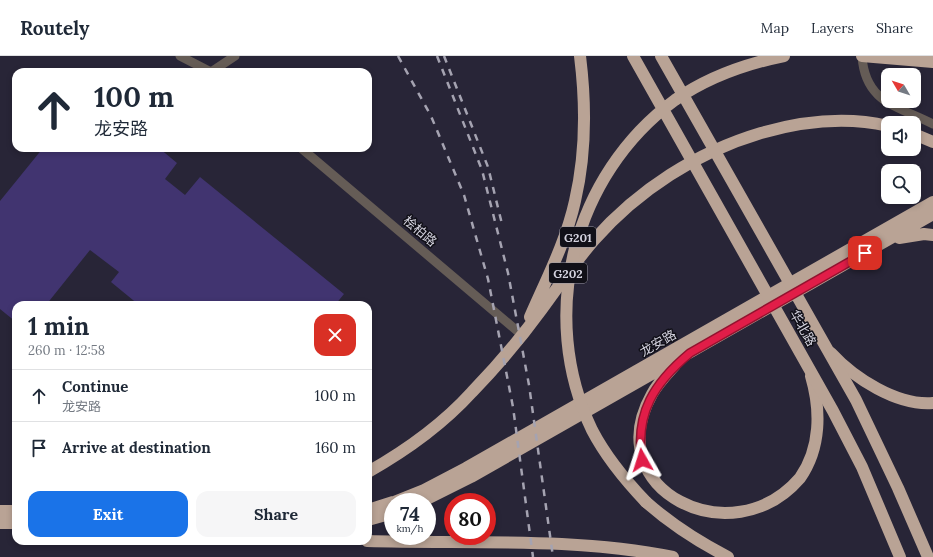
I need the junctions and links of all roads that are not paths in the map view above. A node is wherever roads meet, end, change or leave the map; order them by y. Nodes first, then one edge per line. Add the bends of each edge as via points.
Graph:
1 (180, 56) edge
2 (235, 56) edge
3 (580, 56) edge
4 (633, 56) edge
5 (661, 56) edge
6 (784, 56) edge
7 (862, 56) edge
8 (933, 62) edge
9 (202, 68) edge
10 (216, 68) edge
11 (933, 124) edge
12 (881, 125) edge
13 (921, 137) edge
14 (933, 142) edge
15 (306, 152) edge
16 (933, 202) edge
17 (933, 214) edge
18 (933, 235) edge
19 (879, 245) junction
20 (522, 335) junction
21 (825, 346) junction
22 (690, 353) junction
23 (805, 361) junction
24 (933, 403) edge
25 (372, 470) edge
26 (416, 493) edge
27 (436, 494) edge
28 (384, 505) edge
29 (372, 509) edge
30 (0, 511) edge
31 (12, 511) edge
32 (384, 516) edge
33 (372, 519) edge
34 (0, 522) edge
35 (12, 523) edge
36 (372, 541) edge
37 (673, 557) edge
38 (728, 557) edge
39 (900, 557) edge
40 (928, 557) edge

1 - 9 street
2 - 10 street
3 - 20 highway via 583,82 583,146 575,201 555,260
4 - 23 highway, 华北路, bridge
5 - 21 highway, 华北路, bridge
6 - 38 highway, G201, bridge via 740,67 699,85 676,99 642,128 625,147 591,202 582,224 567,290 570,363 583,408 602,447 629,484 663,517 699,542
7 - 8 highway
7 - 11 street via 865,77 875,92 892,105
12 - 20 highway, G202 via 850,120 802,124 758,134 704,155 681,168 622,212 594,240
13 - 14 highway
15 - 20 street, 桧柏路
16 - 26 highway, 龙安路 via 466,468
17 - 19 highway, 龙安路
18 - 19 highway via 909,235
19 - 22 highway, 龙安路
20 - 25 highway, G202 via 472,393 446,418 420,440
21 - 24 highway, bridge via 846,368 872,386 914,402
21 - 40 highway, 华北路, bridge via 878,443
22 - 23 highway, bridge via 671,370 652,394 644,412 641,428 642,460 649,477 673,504 701,518 719,521 747,518 774,506 786,496 803,474 815,445 818,412 816,393
22 - 27 highway, 龙安路
23 - 39 highway, 华北路, bridge via 862,468
28 - 29 highway, 龙安路
30 - 31 highway
32 - 33 highway
34 - 35 highway
36 - 37 highway via 585,545

